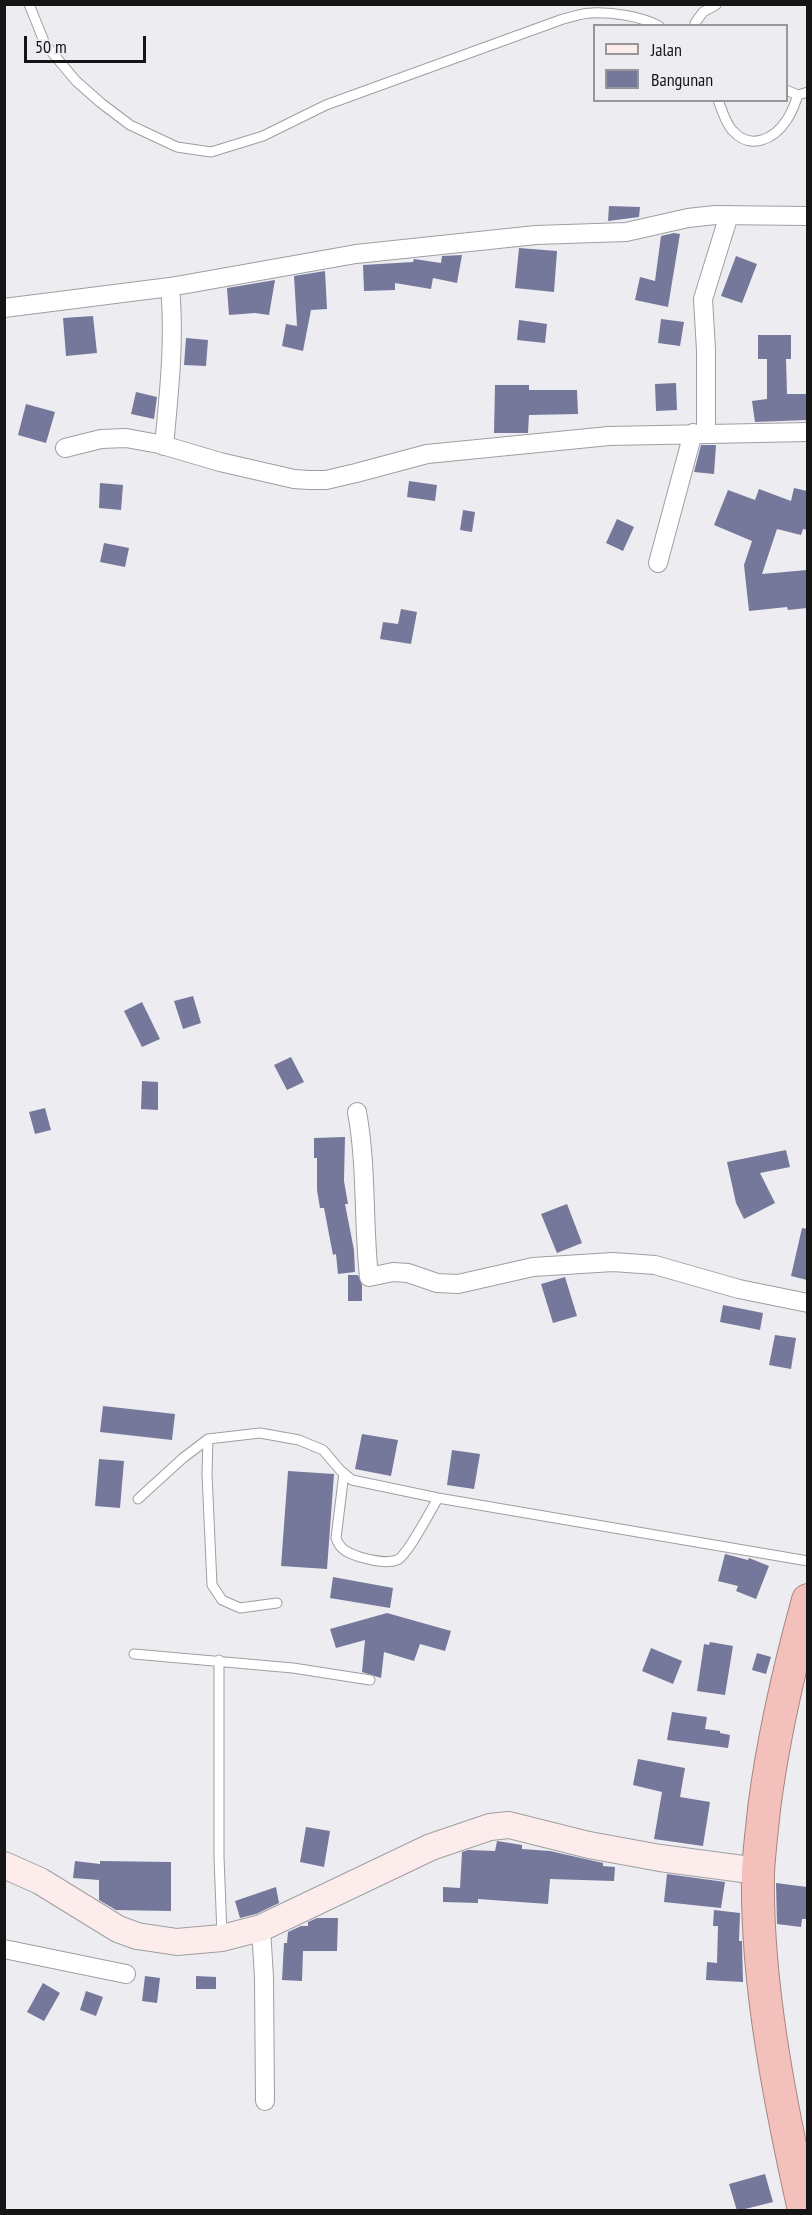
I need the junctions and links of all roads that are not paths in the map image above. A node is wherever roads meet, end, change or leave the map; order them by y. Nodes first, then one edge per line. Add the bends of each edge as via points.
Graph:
1 (29, 4) edge
2 (716, 5) edge
3 (655, 24) edge
4 (695, 24) edge
5 (788, 90) edge
6 (803, 93) edge
7 (719, 102) edge
8 (729, 215) junction
9 (807, 216) edge
10 (170, 287) junction
11 (4, 308) edge
12 (807, 432) edge
13 (699, 433) junction
14 (164, 446) junction
15 (65, 448) dead end
16 (658, 563) dead end
17 (357, 1112) dead end
18 (807, 1303) edge
19 (208, 1439) junction
20 (344, 1473) junction
21 (438, 1498) junction
22 (138, 1499) dead end
23 (807, 1561) edge
24 (807, 1600) edge
25 (277, 1603) dead end
26 (134, 1654) dead end
27 (219, 1660) junction
28 (370, 1680) dead end
29 (4, 1865) edge
30 (758, 1871) junction
31 (261, 1928) junction
32 (222, 1938) junction
33 (4, 1949) edge
34 (126, 1974) dead end
35 (265, 2102) dead end
36 (804, 2206) edge

1 - 3 lane via 45,44 100,103 130,125 177,147 211,152 263,136 326,105 562,20 590,13 617,14
2 - 4 lane via 703,12
5 - 6 lane
6 - 7 lane via 777,132 753,142 732,130
8 - 9 street
8 - 10 street via 688,218 626,232 536,235 356,254
8 - 13 street via 703,299 706,350
10 - 11 street
10 - 14 street via 173,316
12 - 13 street
13 - 14 street via 609,436 427,454 326,480 294,479
13 - 16 street
14 - 15 street via 126,438 101,439
17 - 18 street via 363,1147 369,1276 408,1273 437,1283 458,1284 532,1267 613,1262 656,1265
19 - 20 lane via 260,1433 299,1440 323,1450
19 - 22 lane
19 - 25 lane via 212,1585 222,1600 240,1608
20 - 21 lane via 352,1480
20 - 21 lane via 336,1538 343,1550 371,1560 390,1562 402,1557
21 - 23 lane
24 - 30 highway via 776,1732
26 - 27 lane
27 - 28 lane
27 - 32 lane
29 - 32 street via 137,1936 177,1942
30 - 31 street via 599,1847 508,1825 490,1827 431,1847
30 - 36 highway via 763,1972
31 - 32 street
31 - 35 street
33 - 34 street

